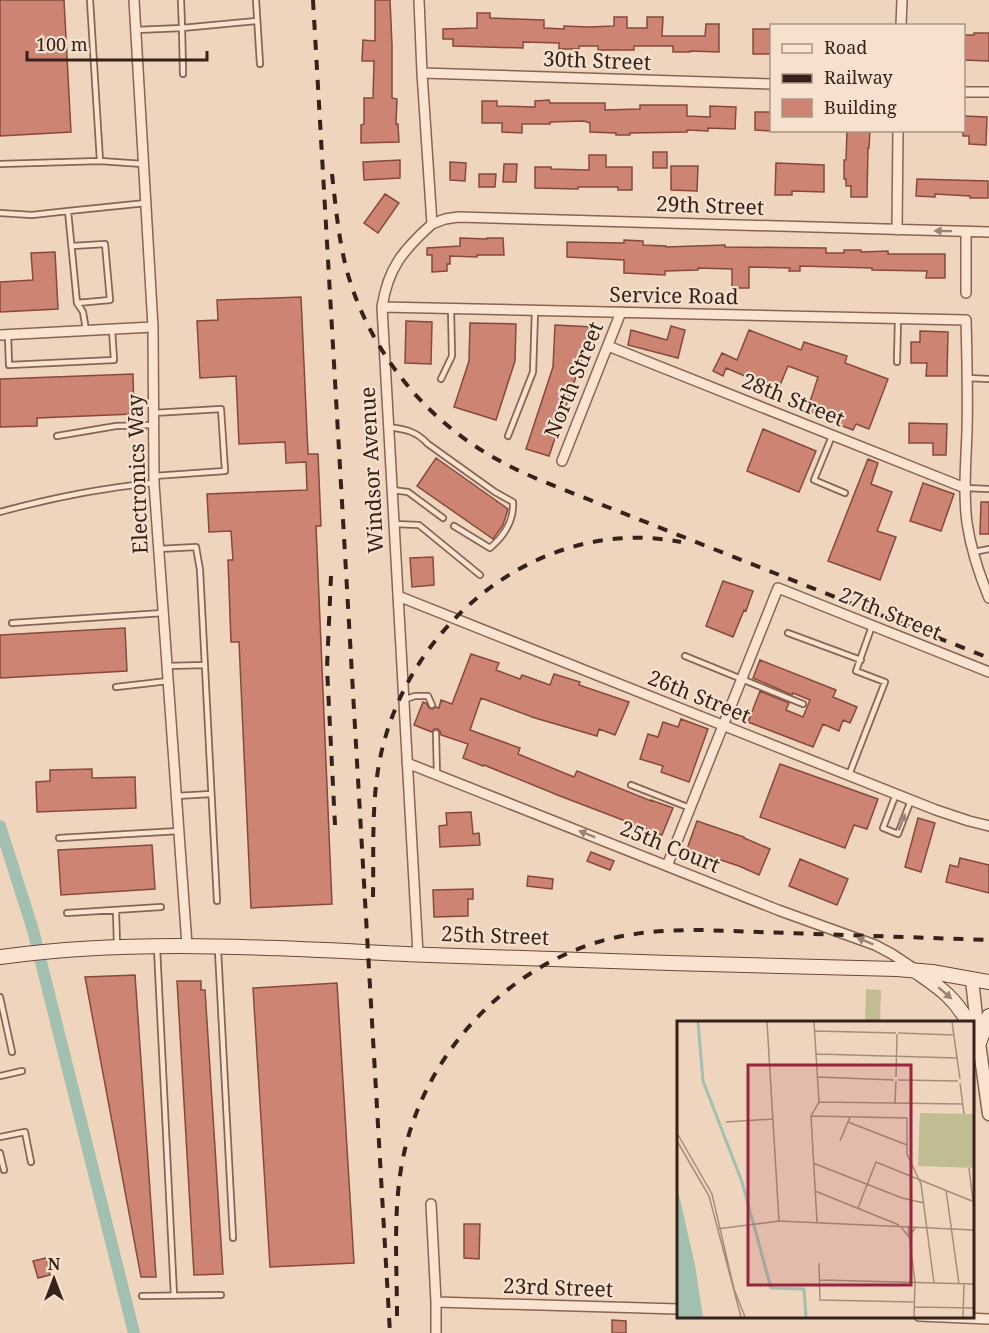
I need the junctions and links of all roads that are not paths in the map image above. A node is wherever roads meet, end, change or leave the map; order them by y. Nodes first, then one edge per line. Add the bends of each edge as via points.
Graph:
1 (90, 0) edge
2 (134, 0) edge
3 (181, 0) edge
4 (256, 0) edge
5 (419, 0) edge
6 (902, 0) edge
7 (257, 21) junction
8 (901, 24) edge
9 (182, 28) junction
10 (136, 30) junction
11 (260, 64) dead end
12 (422, 73) junction
13 (183, 74) dead end
14 (770, 84) edge
15 (965, 92) edge
16 (989, 92) edge
17 (898, 132) edge
18 (100, 161) junction
19 (0, 164) edge
20 (143, 164) junction
21 (146, 203) junction
22 (68, 212) junction
23 (0, 213) edge
24 (432, 224) junction
25 (897, 230) junction
26 (966, 232) junction
27 (989, 232) edge
28 (72, 246) junction
29 (966, 293) dead end
30 (77, 303) junction
31 (382, 307) junction
32 (451, 309) junction
33 (535, 310) junction
34 (621, 312) junction
35 (898, 319) junction
36 (153, 327) junction
37 (112, 329) junction
38 (86, 330) junction
39 (4, 335) edge
40 (608, 346) junction
41 (897, 363) dead end
42 (968, 378) junction
43 (441, 379) dead end
44 (989, 379) edge
45 (153, 413) junction
46 (153, 425) junction
47 (388, 427) junction
48 (832, 435) junction
49 (57, 436) dead end
50 (508, 436) dead end
51 (562, 461) dead end
52 (154, 480) junction
53 (965, 488) junction
54 (989, 489) edge
55 (392, 490) junction
56 (845, 493) dead end
57 (0, 512) edge
58 (444, 518) dead end
59 (394, 524) junction
60 (454, 526) dead end
61 (158, 549) junction
62 (989, 549) edge
63 (973, 553) junction
64 (480, 575) dead end
65 (987, 584) edge
66 (398, 596) junction
67 (989, 598) edge
68 (163, 613) junction
69 (12, 623) dead end
70 (872, 626) junction
71 (788, 633) dead end
72 (685, 656) dead end
73 (861, 660) junction
74 (205, 665) junction
75 (167, 666) junction
76 (989, 672) edge
77 (741, 680) junction
78 (168, 681) junction
79 (116, 687) dead end
80 (404, 700) junction
81 (803, 704) dead end
82 (432, 705) dead end
83 (723, 725) junction
84 (436, 733) dead end
85 (407, 763) junction
86 (437, 775) junction
87 (849, 775) junction
88 (631, 785) dead end
89 (211, 794) junction
90 (896, 794) junction
91 (176, 796) junction
92 (911, 800) junction
93 (690, 808) junction
94 (989, 826) edge
95 (179, 831) junction
96 (58, 838) dead end
97 (667, 866) junction
98 (217, 902) dead end
99 (161, 907) dead end
100 (116, 910) junction
101 (67, 914) dead end
102 (187, 945) junction
103 (117, 946) junction
104 (156, 946) junction
105 (218, 947) junction
106 (418, 954) junction
107 (0, 957) edge
108 (916, 970) junction
109 (972, 980) junction
110 (989, 982) edge
111 (0, 997) edge
112 (989, 1016) edge
113 (967, 1021) edge
114 (980, 1046) edge
115 (12, 1052) dead end
116 (22, 1071) dead end
117 (0, 1076) edge
118 (989, 1114) edge
119 (0, 1137) edge
120 (0, 1153) edge
121 (32, 1162) dead end
122 (4, 1170) dead end
123 (431, 1203) dead end
124 (233, 1238) dead end
125 (221, 1295) dead end
126 (142, 1296) dead end
127 (174, 1296) junction
128 (436, 1302) junction
129 (677, 1310) edge
130 (954, 1318) edge
131 (989, 1319) edge
132 (436, 1333) edge

1 - 18 lane
2 - 10 street, Electronics Way
3 - 9 lane
4 - 7 lane
5 - 12 street
6 - 8 street
7 - 9 lane
7 - 11 lane
9 - 10 lane
9 - 13 lane
10 - 20 street, Electronics Way
12 - 14 street, 30th Street
12 - 24 street
15 - 16 street
17 - 25 street
18 - 19 lane
18 - 20 lane
20 - 21 street, Electronics Way
21 - 22 lane
21 - 36 street, Electronics Way
22 - 23 lane
22 - 28 lane
24 - 25 street, 29th Street via 458,217
24 - 31 street, Windsor Avenue via 396,264
26 -> 25 street, 29th Street
26 - 27 street, 29th Street
26 - 29 street
28 - 30 lane
28 - 30 lane via 105,244 110,300
30 - 38 lane
31 - 32 street, Service Road
31 - 47 street, Windsor Avenue
32 - 33 street, Service Road
32 - 43 lane via 452,356
33 - 34 street, Service Road
33 - 50 lane via 533,372
34 - 35 street, Service Road
34 - 40 street, North Street
35 - 41 lane
35 - 42 street, Service Road via 966,320
36 - 37 street
36 - 45 street, Electronics Way
37 - 38 street
37 - 39 lane via 114,360 9,365
38 - 39 street
40 - 48 street, 28th Street
40 - 51 street, North Street
42 - 44 lane
42 - 53 street
45 - 46 street, Electronics Way
45 - 52 lane via 221,409 225,471
46 - 49 lane via 116,426
46 - 52 street, Electronics Way
47 - 55 street, Windsor Avenue
47 - 60 lane via 420,435 495,492 513,501 514,513 500,540 490,548
48 - 53 street, 28th Street
48 - 56 lane via 814,480
52 - 57 lane via 37,501
52 - 61 street, Electronics Way
53 - 54 lane
53 - 63 street
55 - 58 lane via 408,492
55 - 59 street, Windsor Avenue
59 - 64 lane via 419,525
59 - 66 street, Windsor Avenue
61 - 68 street, Electronics Way
61 - 74 lane via 196,547
62 - 63 lane
63 - 65 street
65 - 67 street
66 - 80 street, Windsor Avenue
66 - 83 street, 26th Street
68 - 69 lane
68 - 75 street, Electronics Way
70 - 73 lane
70 - 76 street, 27th Street
70 - 77 street, 27th Street via 778,588
71 - 73 lane
72 - 77 lane
73 - 87 lane via 856,671 885,681
74 - 75 lane
74 - 89 lane
75 - 78 street, Electronics Way
77 - 81 lane
77 - 83 street
78 - 79 lane
78 - 91 street, Electronics Way
80 - 82 lane via 428,696
80 - 85 street, Windsor Avenue
83 - 87 street, 26th Street
83 - 93 street
84 - 86 lane
85 - 86 street, 25th Court
85 - 106 street, Windsor Avenue
97 -> 86 street, 25th Court
87 - 90 street, 26th Street
88 - 93 lane
89 - 91 lane
89 - 98 lane
90 - 92 street, 26th Street
90 -> 92 lane via 883,828 898,834
91 - 95 street, Electronics Way
92 - 94 street, 26th Street
93 - 97 street
95 - 96 lane
95 - 102 street, Electronics Way
108 -> 97 street, 25th Court via 874,945
99 - 100 lane
100 - 101 lane
100 - 103 lane
102 - 104 main road, 25th Street
102 - 105 main road, 25th Street
103 - 104 main road, 25th Street
103 - 107 main road, 25th Street
104 - 127 lane
105 - 106 main road, 25th Street
105 - 124 lane
106 - 108 main road, 25th Street
108 - 109 main road, 25th Street
108 -> 113 main road via 956,1003
109 - 110 main road, 25th Street
109 - 114 street
111 - 115 lane
112 - 114 main road
114 - 118 street
116 - 117 lane
119 - 121 lane via 25,1132
120 - 122 lane
123 - 128 street
125 - 127 lane
126 - 127 lane
128 - 129 street, 23rd Street
128 - 132 street
130 - 131 street

